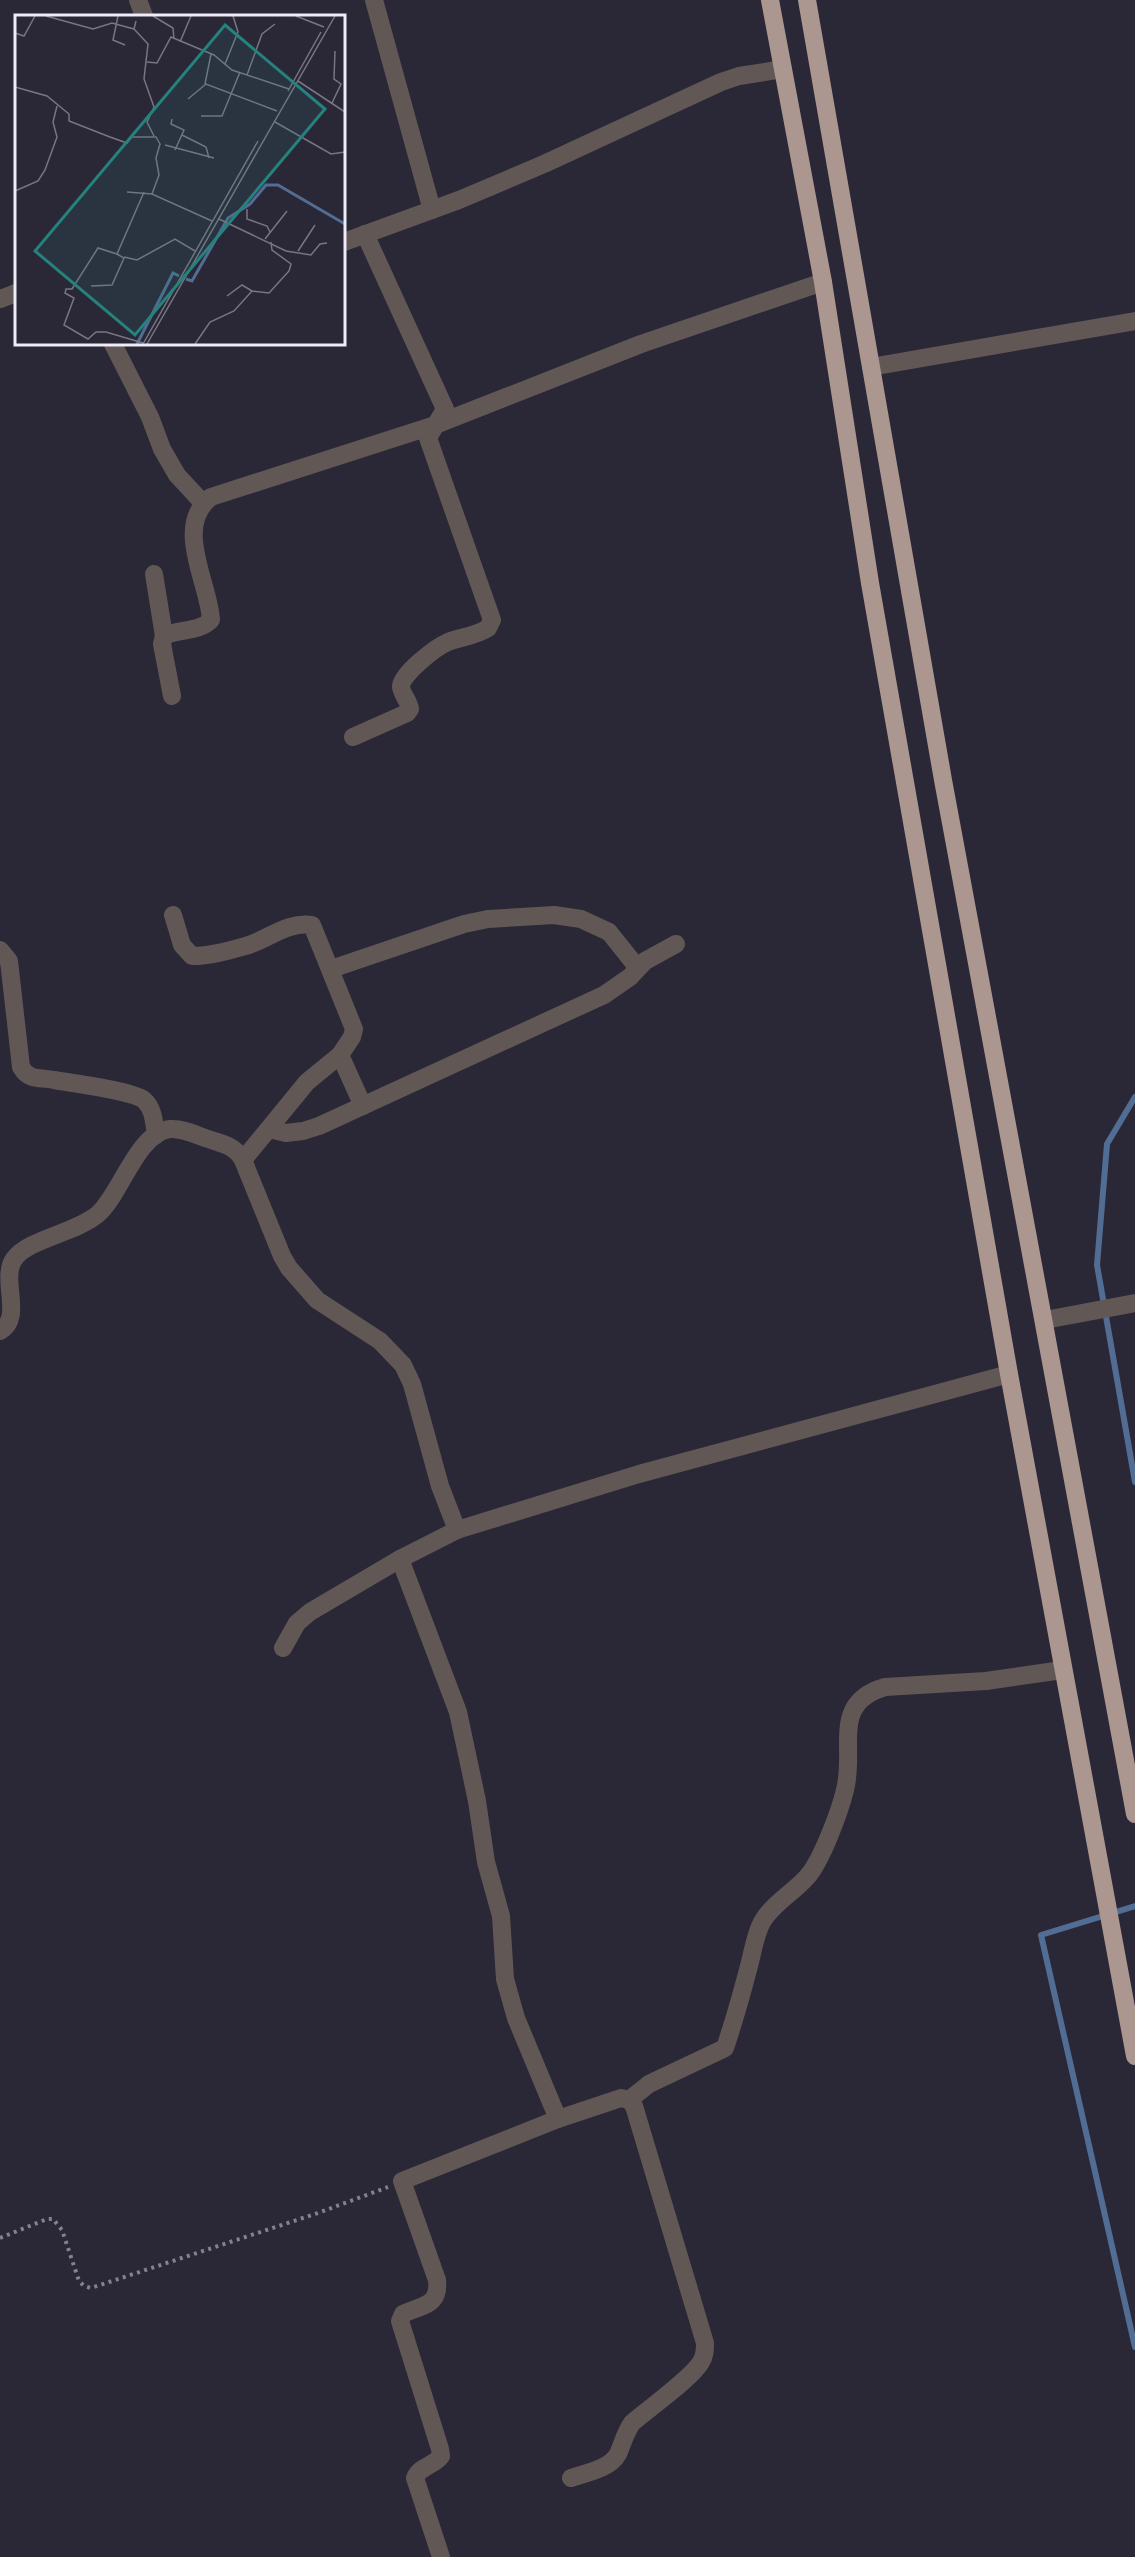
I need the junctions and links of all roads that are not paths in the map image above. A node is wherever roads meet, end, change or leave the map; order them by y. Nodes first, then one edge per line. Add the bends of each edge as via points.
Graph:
1 (138, 0) edge
2 (374, 0) edge
3 (770, 0) edge
4 (807, 0) edge
5 (144, 15) edge
6 (783, 69) junction
7 (432, 210) junction
8 (365, 234) junction
9 (345, 242) edge
10 (823, 282) junction
11 (15, 293) edge
12 (0, 299) edge
13 (1135, 321) edge
14 (114, 345) edge
15 (871, 367) junction
16 (435, 425) junction
17 (203, 503) junction
18 (154, 574) dead end
19 (164, 636) junction
20 (172, 696) dead end
21 (353, 737) dead end
22 (173, 915) dead end
23 (676, 944) dead end
24 (0, 950) edge
25 (638, 968) junction
26 (331, 969) junction
27 (340, 1055) junction
28 (363, 1106) junction
29 (269, 1129) junction
30 (156, 1135) junction
31 (243, 1160) junction
32 (1135, 1303) edge
33 (1045, 1320) junction
34 (0, 1331) edge
35 (1009, 1374) junction
36 (457, 1530) junction
37 (400, 1559) junction
38 (283, 1648) dead end
39 (1062, 1670) junction
40 (1135, 1814) edge
41 (1135, 2056) edge
42 (629, 2100) junction
43 (558, 2119) junction
44 (570, 2478) dead end
45 (441, 2557) edge

1 - 5 street
2 - 7 street
3 - 6 highway
4 - 15 highway
6 - 7 street via 721,82 544,164
6 - 10 highway
7 - 8 street
8 - 9 street
8 - 16 street via 445,409
10 - 16 street via 641,344
10 - 35 highway via 870,583
11 - 12 street
13 - 15 street
14 - 17 street via 146,408 162,450 177,475
15 - 33 highway via 938,758
16 - 17 street via 211,497
16 - 21 street via 428,438 492,620 482,632 433,651 402,682 409,702 407,713
17 - 19 street via 194,534 211,620 199,629
18 - 19 street
19 - 20 street via 162,644
22 - 26 street via 182,945 192,956 249,944 298,924 312,925
23 - 25 street
24 - 30 street via 9,961 25,1074 143,1099 153,1115
25 - 26 street via 609,932 581,919 554,915 464,924
25 - 28 street via 590,1003
26 - 27 street via 354,1029
27 - 28 street
27 - 29 street via 307,1082
28 - 29 street via 303,1131
29 - 31 street
30 - 31 street via 169,1129 183,1131 228,1145
30 - 34 street via 98,1214 74,1229 28,1247 12,1261 10,1320
31 - 36 street via 289,1268 318,1300 380,1341 403,1365
32 - 33 street
33 - 40 highway
35 - 36 street via 639,1474
35 - 39 highway
36 - 37 street
37 - 38 street via 310,1612 297,1623
37 - 43 street via 458,1712 486,1862 501,1916 504,1979
39 - 41 highway
39 - 42 street via 986,1681 885,1687 860,1699 849,1719 845,1790 818,1863 762,1921 725,2048 649,2084
42 - 43 street via 611,2100
42 - 44 street via 634,2106 705,2352 690,2374 632,2423 612,2462
43 - 45 street via 402,2181 437,2280 433,2301 403,2314 400,2320 440,2449 437,2462 418,2472 415,2478

